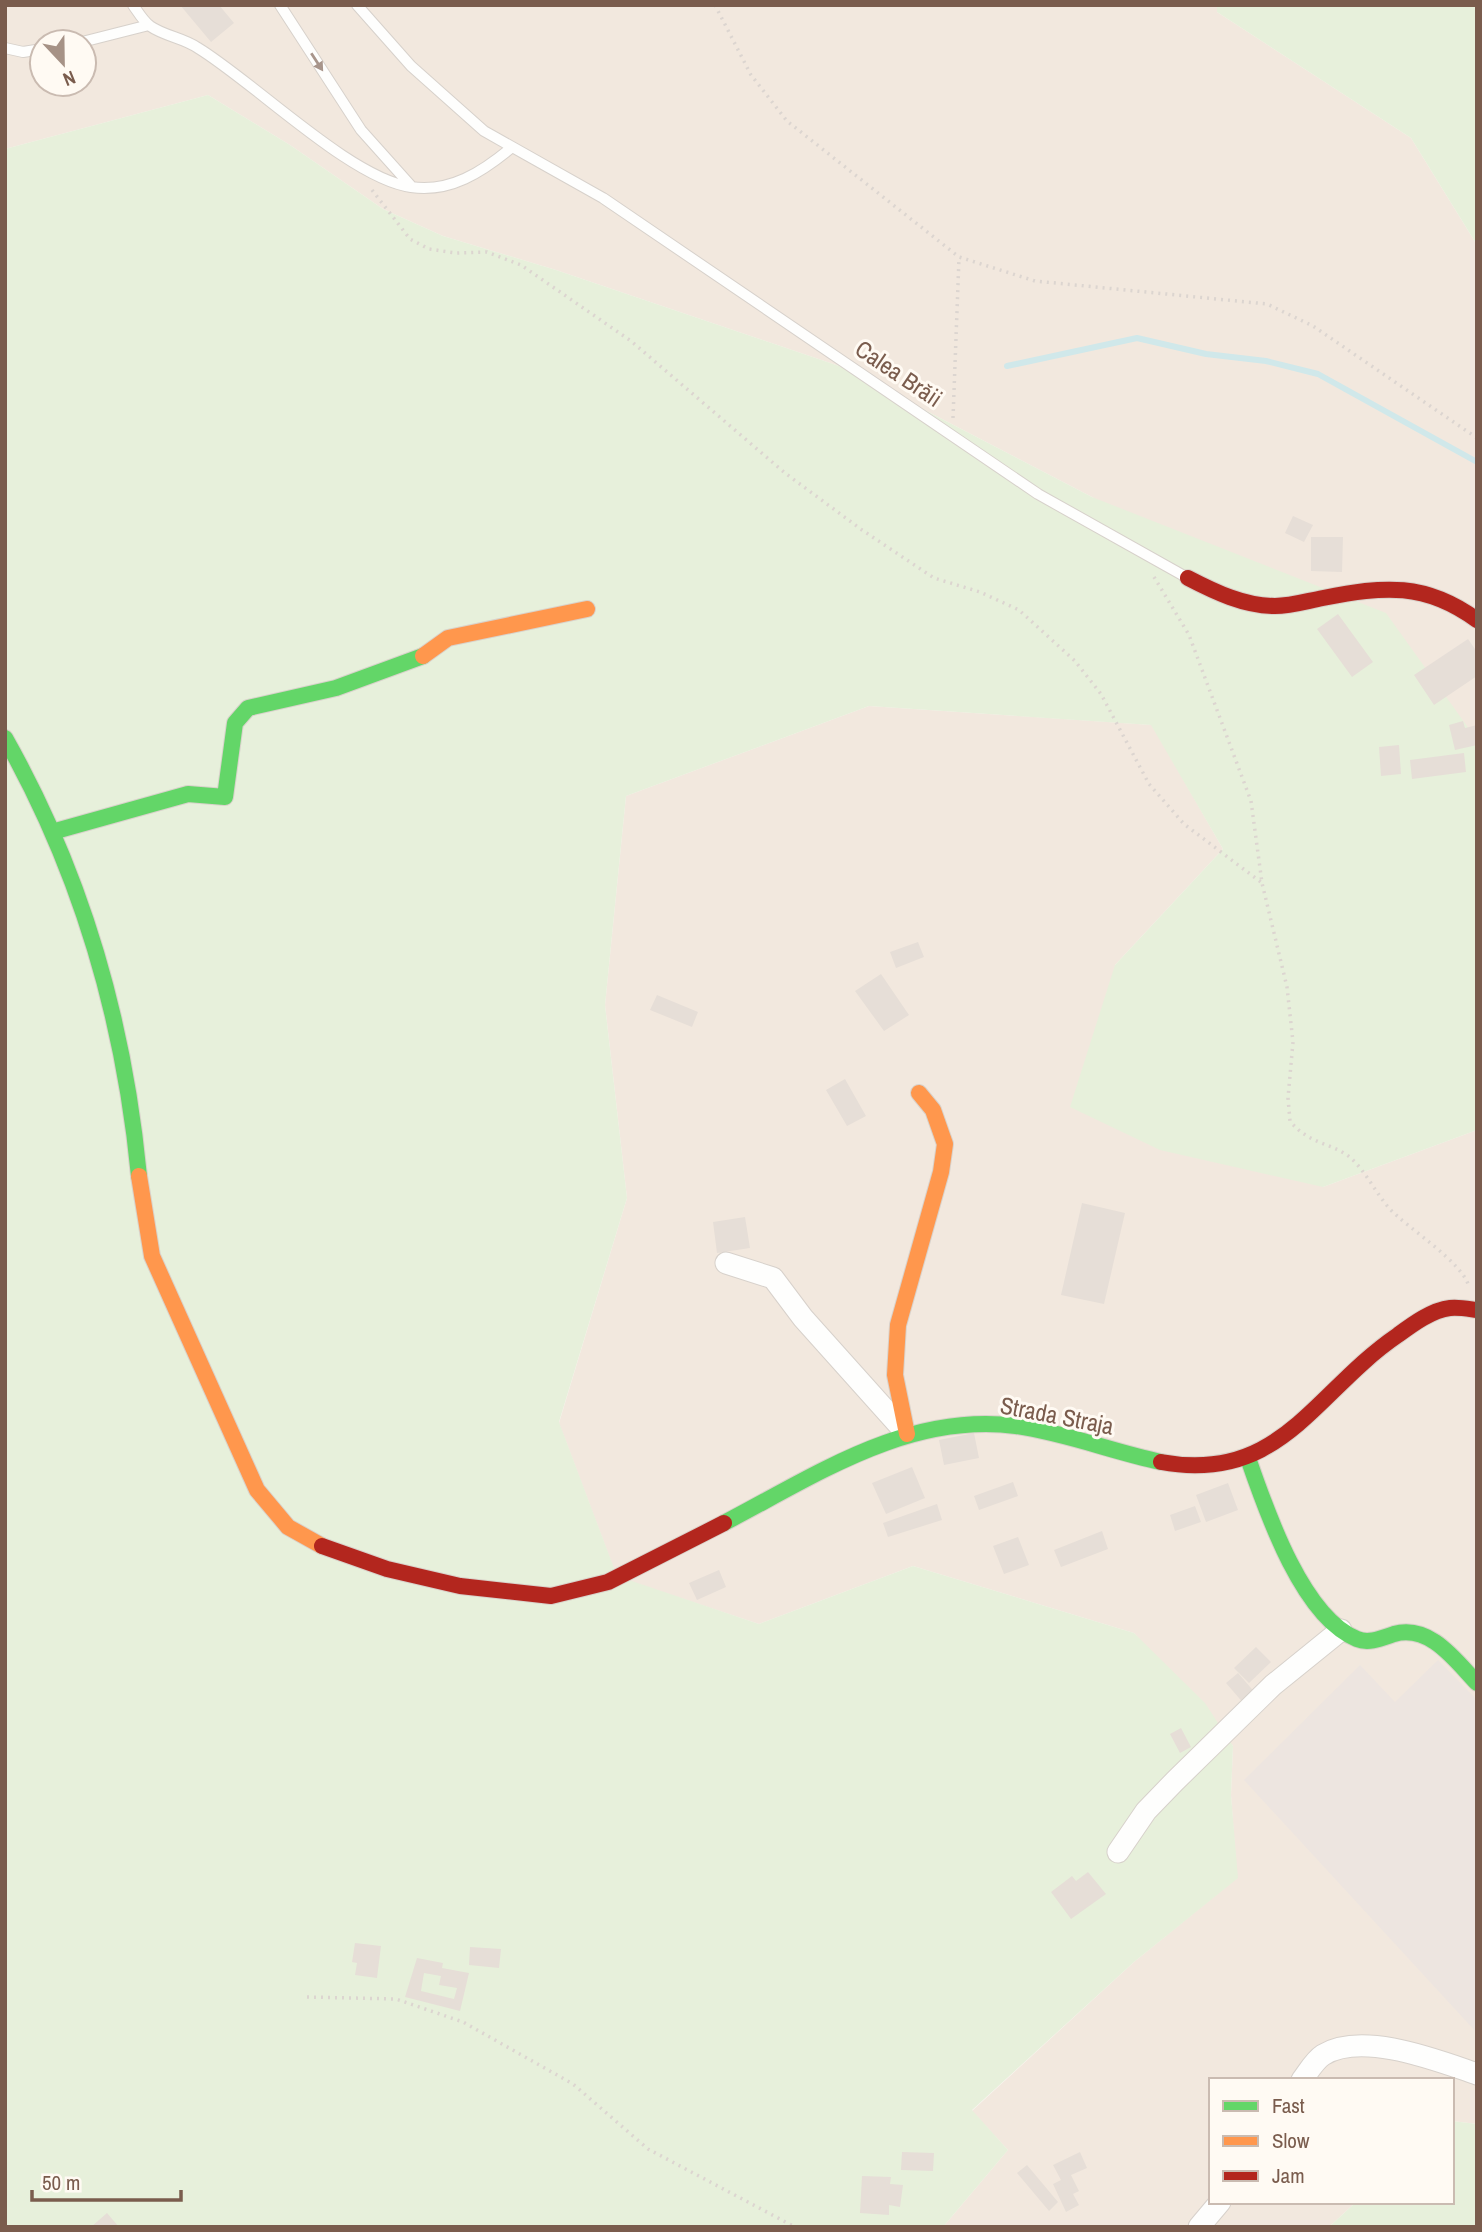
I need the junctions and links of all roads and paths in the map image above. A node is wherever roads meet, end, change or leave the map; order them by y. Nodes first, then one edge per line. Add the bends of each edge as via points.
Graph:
1 (133, 5) edge
2 (280, 5) edge
3 (357, 5) edge
4 (715, 5) edge
5 (149, 25) junction
6 (98, 38) edge
7 (5, 48) edge
8 (28, 51) edge
9 (511, 148) junction
10 (412, 187) junction
11 (371, 188) dead end
12 (959, 257) junction
13 (952, 437) junction
14 (1477, 438) edge
15 (1138, 553) junction
16 (1188, 578) joint
17 (587, 609) dead end
18 (1477, 620) edge
19 (5, 738) edge
20 (52, 832) junction
21 (1262, 883) junction
22 (919, 1093) dead end
23 (726, 1263) dead end
24 (1476, 1310) edge
25 (907, 1434) junction
26 (1248, 1458) junction
27 (1341, 1630) junction
28 (1477, 1683) edge
29 (1118, 1852) dead end
30 (306, 1997) dead end
31 (1477, 2074) edge
32 (1304, 2078) edge
33 (1218, 2204) edge
34 (795, 2227) edge
35 (1199, 2227) edge

1 - 5 lane
2 -> 10 lane via 361,130
3 - 9 lane, Calea Brăii via 384,40 445,99
4 - 12 path via 751,75 788,121
5 - 6 lane
5 - 10 lane via 197,47 347,158 389,182
7 - 8 lane
9 - 10 lane via 486,169 457,183
9 - 13 lane, Calea Brăii via 603,198
11 - 21 path via 410,239 429,249 487,252 521,265 631,341 785,473 862,530 934,578 1019,610 1075,661 1101,694 1149,785 1184,824
12 - 13 path
12 - 14 path via 1035,281 1267,304 1313,326
13 - 15 lane, Calea Brăii
15 - 16 lane, Calea Brăii
15 - 21 path via 1189,635 1210,687 1251,801
16 - 18 main road, Calea Brăii via 1224,596 1276,606 1373,587 1412,589 1438,596
17 - 20 main road via 448,638 417,660 335,688 248,708 236,723 225,797 188,794
19 - 20 main road, Strada Straja via 32,781
20 - 25 main road, Strada Straja via 86,912 114,1014 152,1256 257,1490 278,1519 300,1536 432,1580 513,1595 580,1592
21 - 24 path via 1287,987 1293,1042 1290,1121 1312,1141 1352,1158 1390,1209 1468,1281
22 - 25 main road via 940,1125 945,1144 898,1325 895,1375
23 - 25 street via 773,1278 831,1351
24 - 26 main road, Strada Straja via 1448,1307 1411,1323 1275,1442
25 - 26 main road, Strada Straja via 962,1424 999,1425 1161,1461 1219,1464
26 - 27 main road via 1285,1553
27 - 28 main road via 1361,1641 1405,1631 1419,1633
27 - 29 street via 1273,1685 1175,1781 1146,1811
30 - 34 path via 396,1999 463,2022 573,2084 648,2149
31 - 32 street via 1395,2049 1363,2045 1321,2056
33 - 35 street

